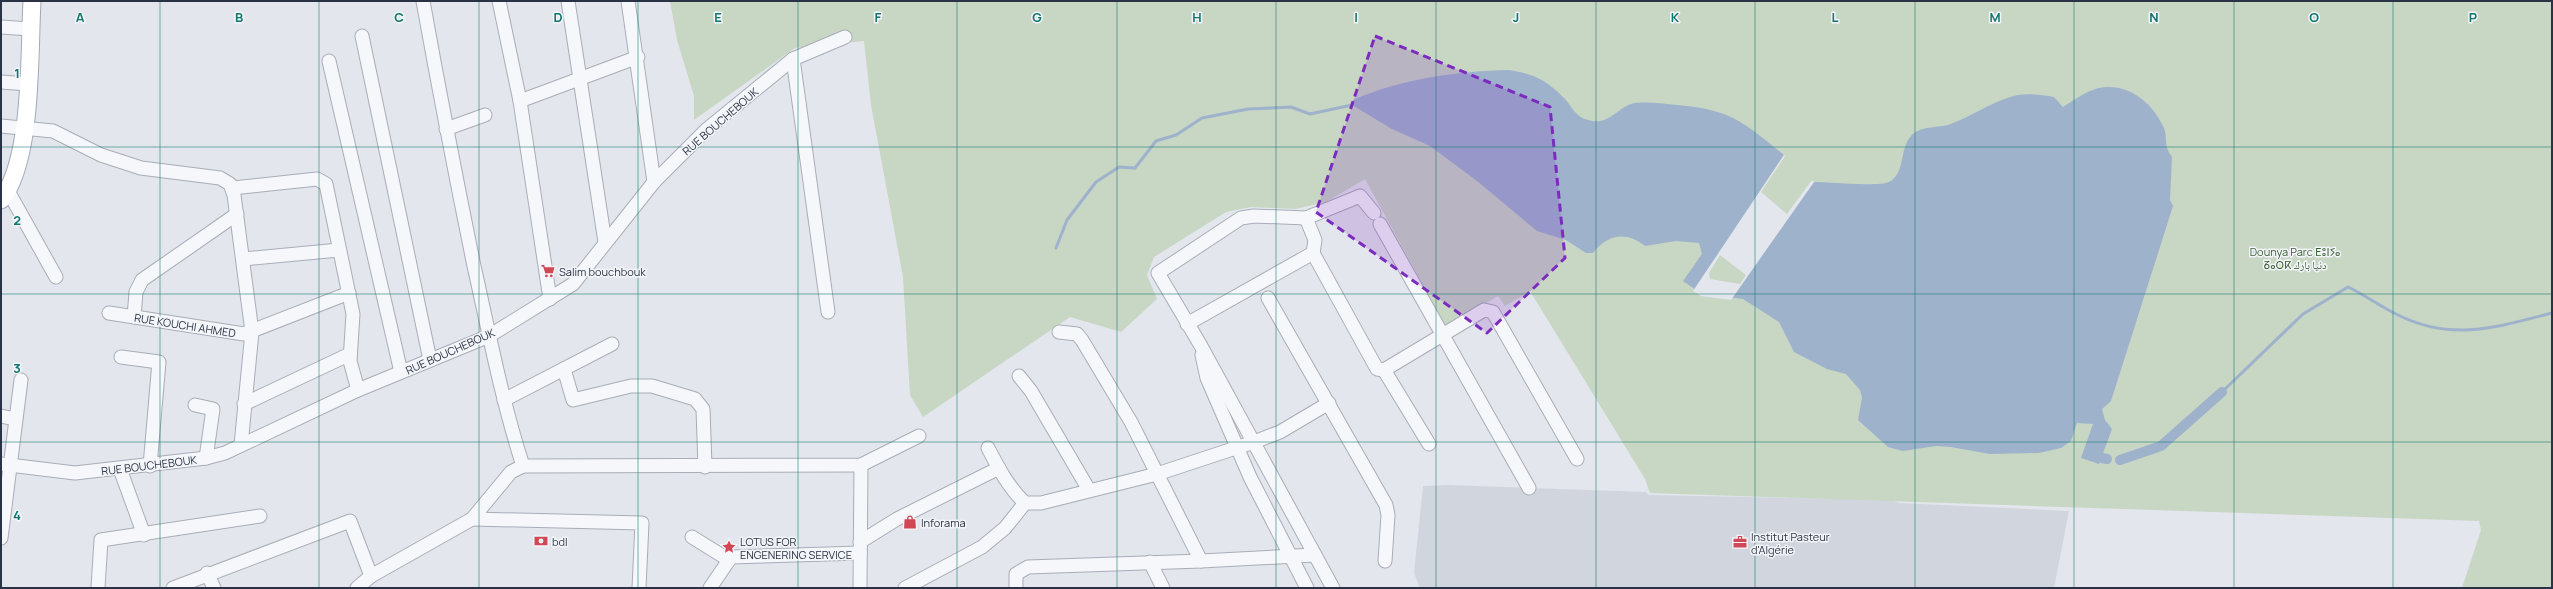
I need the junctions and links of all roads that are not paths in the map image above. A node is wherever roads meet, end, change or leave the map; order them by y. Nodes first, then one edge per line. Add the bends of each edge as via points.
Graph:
1 (32, 1) edge
2 (423, 1) edge
3 (499, 1) edge
4 (568, 1) edge
5 (628, 1) edge
6 (1, 26) edge
7 (30, 29) junction
8 (362, 36) dead end
9 (845, 37) dead end
10 (638, 57) junction
11 (793, 59) junction
12 (329, 61) dead end
13 (580, 77) junction
14 (1, 82) edge
15 (28, 84) junction
16 (520, 101) junction
17 (485, 115) dead end
18 (1, 126) edge
19 (25, 128) junction
20 (446, 129) junction
21 (654, 182) junction
22 (233, 188) junction
23 (5, 196) edge
24 (237, 214) junction
25 (1306, 218) junction
26 (606, 242) junction
27 (339, 250) junction
28 (1313, 253) junction
29 (243, 259) junction
30 (56, 277) dead end
31 (349, 293) junction
32 (1268, 298) dead end
33 (550, 299) junction
34 (828, 312) dead end
35 (109, 313) dead end
36 (134, 317) junction
37 (1187, 324) junction
38 (252, 332) junction
39 (1059, 332) dead end
40 (1442, 334) junction
41 (489, 336) junction
42 (612, 344) dead end
43 (1201, 346) junction
44 (350, 354) junction
45 (121, 357) dead end
46 (430, 360) junction
47 (564, 370) junction
48 (1384, 370) junction
49 (401, 372) junction
50 (1019, 376) dead end
51 (20, 380) dead end
52 (358, 390) junction
53 (504, 400) junction
54 (1329, 403) junction
55 (244, 404) junction
56 (195, 405) dead end
57 (1, 416) edge
58 (15, 419) junction
59 (919, 436) dead end
60 (1254, 442) junction
61 (1429, 444) dead end
62 (241, 445) junction
63 (1237, 447) junction
64 (988, 448) dead end
65 (206, 458) junction
66 (1577, 459) dead end
67 (5, 465) edge
68 (861, 465) junction
69 (150, 466) junction
70 (523, 466) junction
71 (705, 467) junction
72 (999, 468) junction
73 (120, 469) junction
74 (1157, 474) junction
75 (1528, 488) dead end
76 (1089, 490) junction
77 (1024, 503) junction
78 (3, 505) edge
79 (260, 516) dead end
80 (472, 519) junction
81 (144, 535) junction
82 (692, 537) dead end
83 (1, 538) edge
84 (860, 548) junction
85 (1315, 555) junction
86 (1290, 556) junction
87 (728, 560) junction
88 (1385, 561) dead end
89 (1150, 562) junction
90 (1201, 562) junction
91 (207, 573) junction
92 (371, 576) junction
93 (98, 588) edge
94 (173, 588) edge
95 (214, 588) edge
96 (357, 588) edge
97 (639, 588) edge
98 (710, 588) edge
99 (860, 588) edge
100 (905, 588) edge
101 (1016, 588) edge
102 (1163, 588) edge
103 (1307, 588) edge
104 (1333, 588) edge

1 - 7 main road
2 - 20 street
3 - 16 street
4 - 13 street
5 - 10 street
6 - 7 street
7 - 15 main road
8 - 46 street
9 - 11 street, RUE BOUCHEBOUK
10 - 13 street
10 - 21 street
11 - 21 street, RUE BOUCHEBOUK via 706,130
11 - 34 street
12 - 49 street
13 - 16 street
13 - 26 street
14 - 15 street
15 - 19 main road
16 - 33 street
17 - 20 street
18 - 19 street
19 - 22 street via 53,131 101,155 126,164 156,171 220,178
19 - 23 main road via 19,166
20 - 41 street
21 - 26 street, RUE BOUCHEBOUK
22 - 24 street
22 - 27 street via 317,179 323,181 327,187
23 - 30 street
24 - 29 street
24 - 36 street via 142,280 136,292
25 - 28 street via 1315,240
25 - 37 street via 1241,218 1159,271 1159,276
25 - 40 street via 1360,196 1377,219
26 - 33 street, RUE BOUCHEBOUK via 573,284
27 - 29 street
27 - 31 street
28 - 37 street
28 - 48 street via 1378,369
29 - 38 street
31 - 38 street, RUE KOUCHI AHMED
31 - 44 street via 353,324
32 - 54 street
33 - 41 street, RUE BOUCHEBOUK
35 - 36 street, RUE KOUCHI AHMED
36 - 38 street, RUE KOUCHI AHMED via 240,334
37 - 43 street
38 - 55 street
39 - 74 street via 1077,334 1082,340 1131,422
40 - 48 street
40 - 66 street via 1484,310 1494,312
40 - 75 street
41 - 46 street, RUE BOUCHEBOUK
41 - 53 street
42 - 47 street
43 - 60 street
43 - 63 street via 1207,378
44 - 52 street
44 - 55 street
45 - 69 street via 159,362
46 - 49 street, RUE BOUCHEBOUK
47 - 53 street
47 - 71 street via 573,400 631,386 652,386 695,399 703,409
48 - 61 street
49 - 52 street, RUE BOUCHEBOUK
50 - 76 street via 1031,391
51 - 58 street
52 - 62 street, RUE BOUCHEBOUK
53 - 70 street
54 - 60 street via 1280,432
54 - 88 street via 1386,505 1388,515
55 - 62 street
56 - 65 street via 213,409
57 - 58 street
58 - 67 street
59 - 68 street
60 - 63 street
60 - 85 street
62 - 65 street, RUE BOUCHEBOUK
63 - 74 street
63 - 86 street
64 - 72 street
65 - 69 street, RUE BOUCHEBOUK
67 - 73 street, RUE BOUCHEBOUK via 75,473
67 - 78 street
68 - 71 street
68 - 84 street
69 - 73 street, RUE BOUCHEBOUK
70 - 71 street
70 - 80 street via 511,472
72 - 77 street
72 - 84 street via 897,519
73 - 81 street
74 - 76 street
74 - 90 street
76 - 77 street via 1041,503
77 - 100 street via 1005,528 982,547
78 - 83 street
79 - 81 street
80 - 92 street
80 - 97 street via 642,523
81 - 93 street via 101,540
82 - 87 street
84 - 87 street via 731,557
84 - 99 street
85 - 86 street
85 - 104 street
86 - 90 street
86 - 103 street
87 - 98 street
89 - 90 street
89 - 101 street via 1028,567 1016,574
89 - 102 street
91 - 92 street via 350,521
91 - 94 street
91 - 95 street
92 - 96 street

